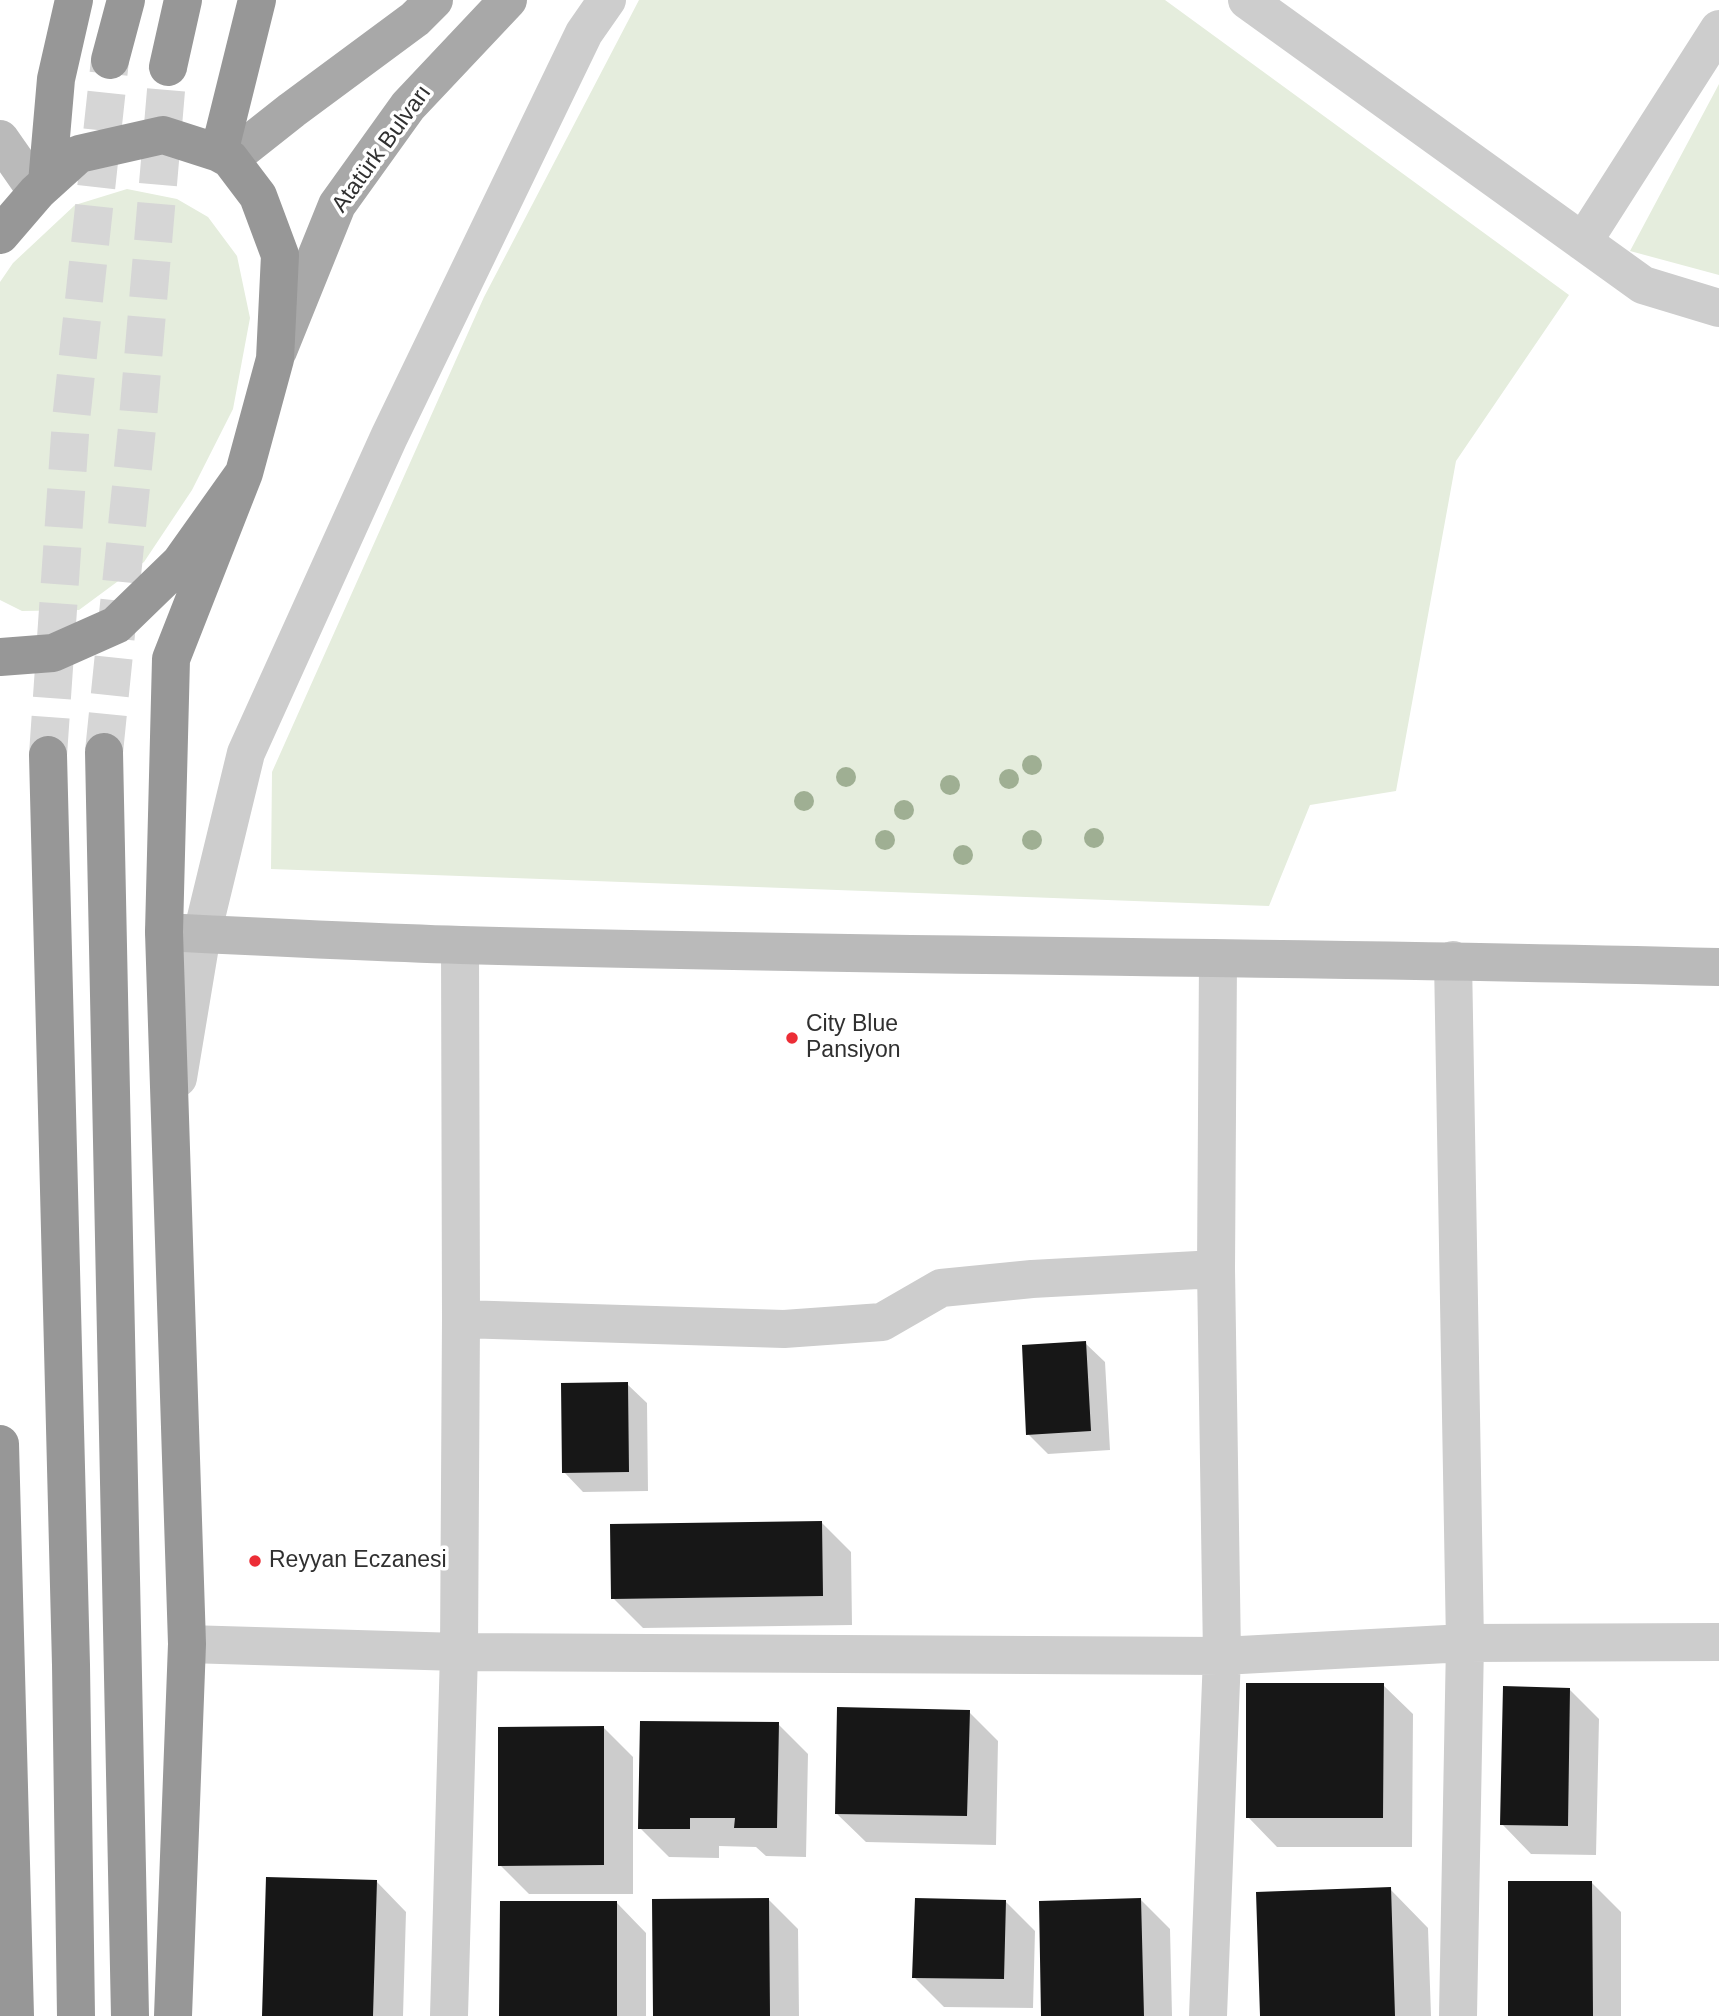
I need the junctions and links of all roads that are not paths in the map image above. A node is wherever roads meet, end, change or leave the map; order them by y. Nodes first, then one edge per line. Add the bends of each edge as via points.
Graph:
1 (74, 0) edge
2 (126, 0) edge
3 (183, 0) edge
4 (257, 0) edge
5 (434, 0) edge
6 (508, 0) edge
7 (607, 0) edge
8 (1247, 0) edge
9 (1719, 29) edge
10 (110, 60) tunnel mouth
11 (168, 67) tunnel mouth
12 (0, 139) edge
13 (225, 156) junction
14 (42, 187) junction
15 (0, 235) edge
16 (1583, 242) junction
17 (1719, 308) edge
18 (275, 359) junction
19 (244, 473) junction
20 (0, 657) edge
21 (104, 752) tunnel mouth
22 (48, 755) tunnel mouth
23 (164, 932) junction
24 (202, 934) junction
25 (460, 945) junction
26 (1218, 959) junction
27 (1453, 960) junction
28 (1719, 967) edge
29 (170, 1125) junction
30 (1216, 1269) junction
31 (461, 1319) junction
32 (0, 1444) edge
33 (1719, 1642) edge
34 (1465, 1643) junction
35 (187, 1644) junction
36 (459, 1652) junction
37 (1222, 1656) junction
38 (15, 2016) edge
39 (76, 2016) edge
40 (130, 2016) edge
41 (173, 2016) edge
42 (450, 2016) edge
43 (1208, 2016) edge
44 (1458, 2016) edge

1 - 14 highway via 56,79
2 - 10 highway
3 - 11 highway
4 - 13 highway
5 - 13 main road via 415,19
6 - 18 main road, Atatürk Bulvarı via 408,106 337,205
7 - 24 street via 584,33 389,437 246,753
8 - 16 street
9 - 16 street
12 - 14 street
13 - 14 highway via 163,135 79,153
13 - 18 highway via 258,196 280,255
14 - 15 highway
16 - 17 street via 1643,285
18 - 19 highway
19 - 20 highway via 180,563 116,625 52,653
19 - 23 highway via 171,659
21 - 40 highway
22 - 39 highway
23 - 24 street
23 - 29 highway
24 - 25 street
24 - 29 street
25 - 26 street
25 - 31 street
26 - 27 street
26 - 30 street
27 - 28 street
27 - 34 street
29 - 35 highway
30 - 31 street via 941,1288 882,1322 784,1329
30 - 37 street
31 - 36 street
32 - 38 highway
33 - 34 street
34 - 37 street
34 - 44 street
35 - 36 street
35 - 41 highway
36 - 37 street
36 - 42 street
37 - 43 street

